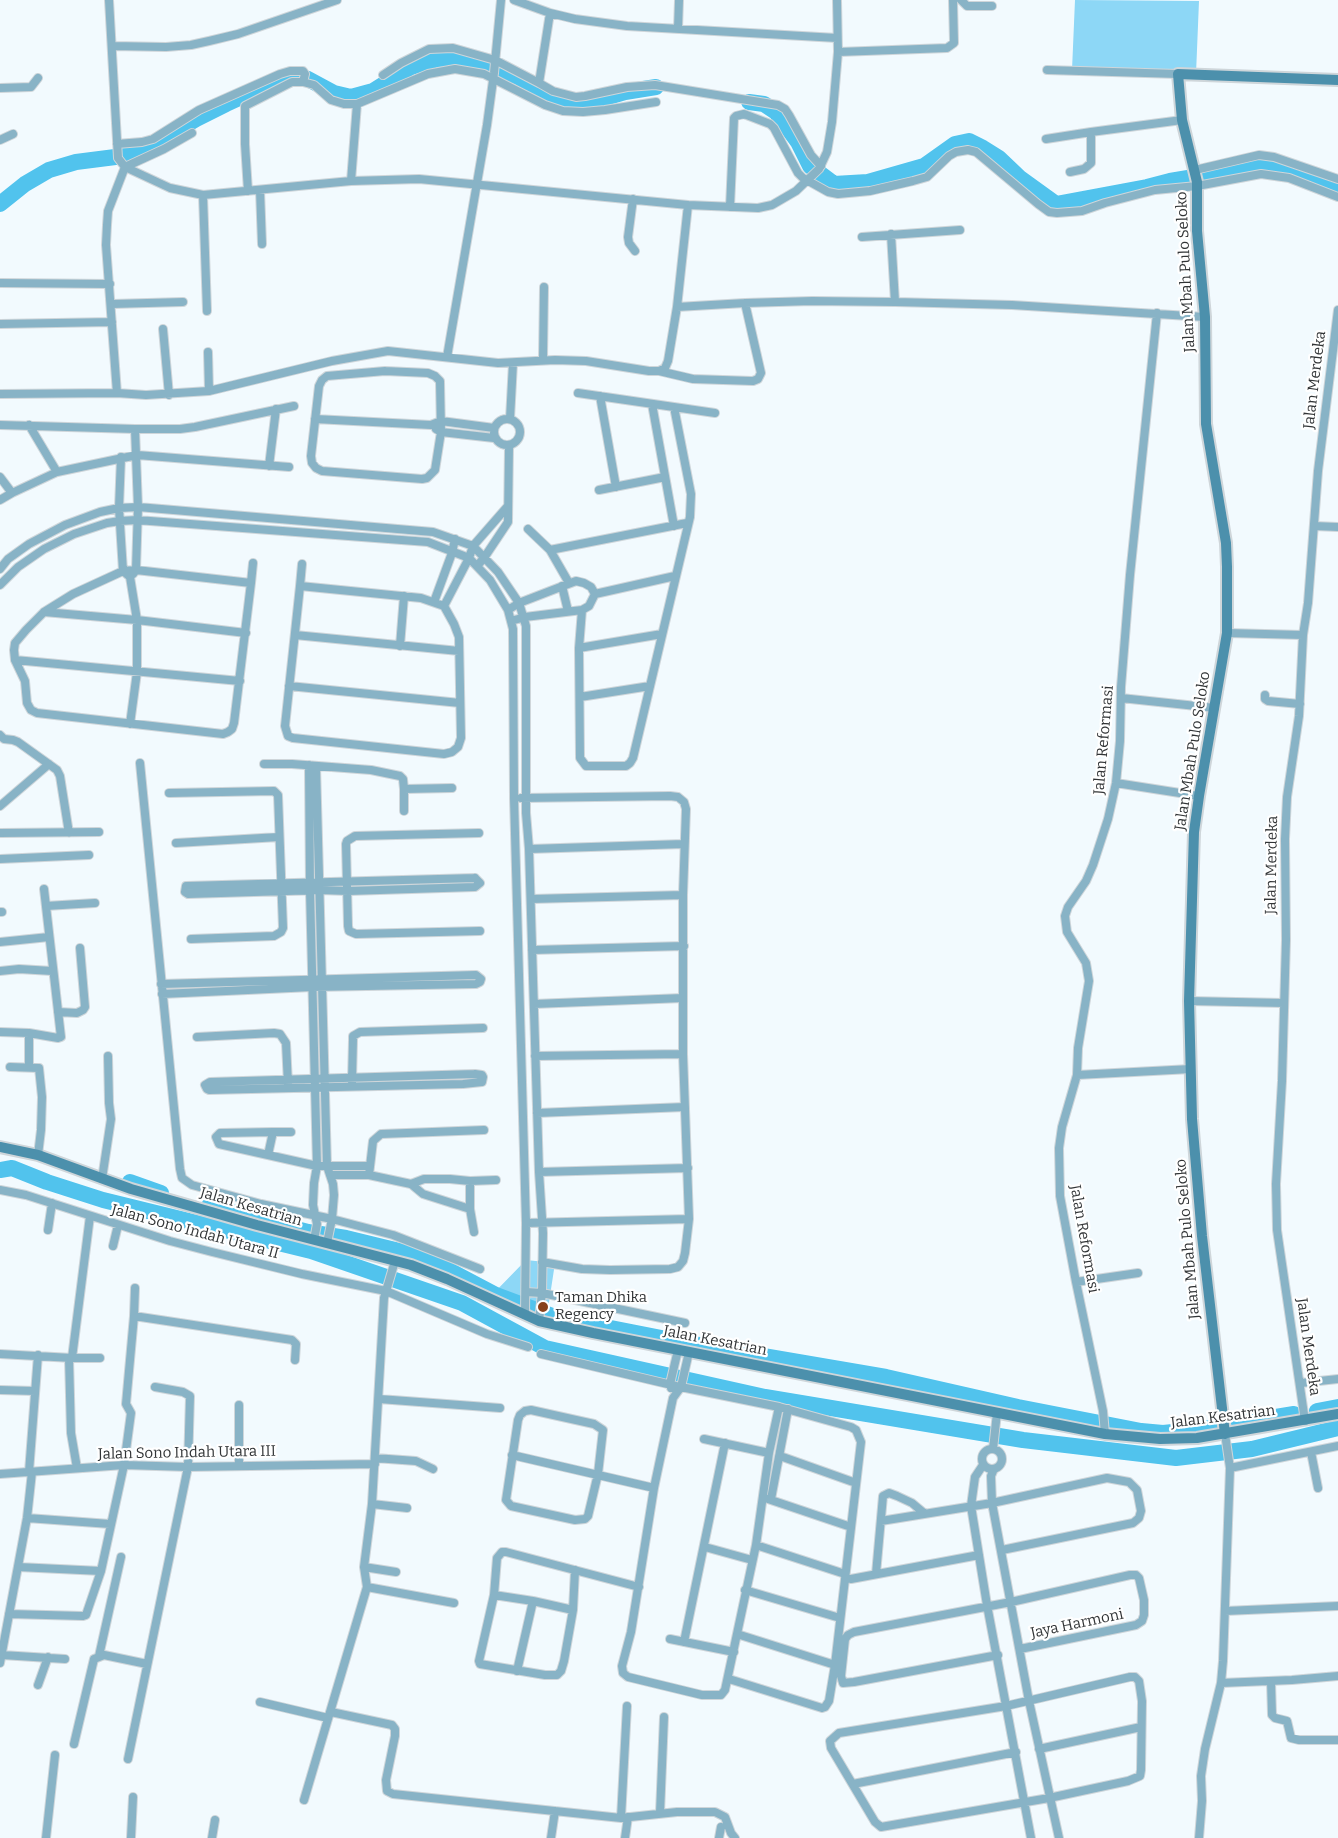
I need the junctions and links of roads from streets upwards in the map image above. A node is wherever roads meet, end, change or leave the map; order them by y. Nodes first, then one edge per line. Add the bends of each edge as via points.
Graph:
1 (109, 0) edge
2 (337, 0) edge
3 (501, 0) edge
4 (514, 0) edge
5 (679, 0) edge
6 (837, 0) edge
7 (953, 0) edge
8 (961, 0) edge
9 (992, 6) dead end
10 (550, 13) junction
11 (678, 29) junction
12 (837, 38) junction
13 (112, 46) junction
14 (838, 52) junction
15 (495, 69) junction
16 (1047, 70) dead end
17 (1178, 74) junction
18 (383, 75) dead end
19 (38, 78) dead end
20 (304, 79) junction
21 (1338, 80) edge
22 (539, 83) junction
23 (0, 88) edge
24 (656, 102) dead end
25 (357, 104) junction
26 (1182, 120) junction
27 (1091, 132) junction
28 (192, 133) dead end
29 (13, 134) dead end
30 (1046, 139) dead end
31 (0, 140) edge
32 (117, 145) junction
33 (125, 167) junction
34 (820, 168) junction
35 (1070, 172) dead end
36 (1196, 178) junction
37 (1338, 179) edge
38 (808, 180) junction
39 (351, 181) junction
40 (478, 184) junction
41 (260, 190) junction
42 (248, 191) junction
43 (203, 195) junction
44 (1338, 197) edge
45 (633, 199) junction
46 (688, 205) junction
47 (730, 207) junction
48 (960, 230) dead end
49 (891, 234) junction
50 (862, 237) dead end
51 (262, 244) dead end
52 (635, 251) dead end
53 (0, 283) edge
54 (111, 284) junction
55 (544, 287) dead end
56 (183, 302) dead end
57 (895, 302) junction
58 (745, 303) junction
59 (112, 304) junction
60 (677, 307) junction
61 (1338, 310) edge
62 (207, 311) dead end
63 (1157, 313) junction
64 (1205, 317) junction
65 (112, 322) junction
66 (0, 324) edge
67 (163, 329) dead end
68 (208, 352) dead end
69 (447, 357) junction
70 (543, 360) junction
71 (513, 363) junction
72 (659, 371) junction
73 (209, 391) junction
74 (117, 393) junction
75 (578, 393) dead end
76 (0, 394) edge
77 (169, 395) junction
78 (600, 396) junction
79 (652, 404) junction
80 (294, 406) dead end
81 (674, 407) junction
82 (276, 409) junction
83 (715, 413) dead end
84 (315, 419) junction
85 (510, 419) junction
86 (441, 421) junction
87 (431, 424) junction
88 (0, 425) edge
89 (29, 425) junction
90 (494, 428) junction
91 (135, 429) junction
92 (441, 432) junction
93 (494, 438) junction
94 (508, 446) junction
95 (137, 455) junction
96 (121, 457) junction
97 (269, 466) junction
98 (290, 467) dead end
99 (57, 472) junction
100 (0, 477) edge
101 (665, 477) junction
102 (616, 487) junction
103 (599, 490) dead end
104 (12, 493) junction
105 (0, 500) edge
106 (508, 506) junction
107 (138, 507) junction
108 (119, 508) junction
109 (284, 519) junction
110 (137, 520) junction
111 (120, 521) junction
112 (687, 523) junction
113 (674, 526) junction
114 (1314, 526) junction
115 (1338, 526) edge
116 (528, 529) dead end
117 (283, 530) junction
118 (455, 539) junction
119 (473, 546) junction
120 (550, 550) junction
121 (452, 552) junction
122 (470, 558) junction
123 (484, 558) junction
124 (253, 563) dead end
125 (302, 564) dead end
126 (477, 566) junction
127 (0, 569) edge
128 (130, 573) junction
129 (675, 576) junction
130 (251, 583) junction
131 (565, 584) junction
132 (0, 585) edge
133 (300, 586) junction
134 (595, 594) junction
135 (404, 596) junction
136 (434, 602) junction
137 (519, 603) junction
138 (444, 606) junction
139 (508, 610) junction
140 (582, 610) junction
141 (568, 611) junction
142 (44, 612) junction
143 (525, 617) junction
144 (137, 620) junction
145 (511, 621) junction
146 (246, 633) junction
147 (1227, 633) junction
148 (662, 634) junction
149 (295, 635) junction
150 (1303, 635) junction
151 (400, 646) junction
152 (579, 648) junction
153 (459, 651) junction
154 (15, 660) junction
155 (137, 672) junction
156 (240, 681) junction
157 (289, 686) junction
158 (650, 686) junction
159 (514, 695) junction
160 (527, 695) junction
161 (1265, 695) dead end
162 (580, 697) junction
163 (1121, 698) junction
164 (460, 702) junction
165 (1300, 704) junction
166 (1215, 708) junction
167 (130, 724) junction
168 (1, 739) edge
169 (514, 758) junction
170 (526, 758) junction
171 (140, 763) dead end
172 (49, 764) junction
173 (264, 764) dead end
174 (313, 766) junction
175 (1116, 783) junction
176 (452, 788) dead end
177 (404, 789) junction
178 (170, 793) dead end
179 (1199, 796) junction
180 (514, 798) junction
181 (525, 798) junction
182 (0, 806) edge
183 (404, 811) dead end
184 (514, 813) junction
185 (526, 813) junction
186 (99, 831) dead end
187 (0, 833) edge
188 (69, 833) junction
189 (479, 833) dead end
190 (279, 837) junction
191 (176, 843) dead end
192 (684, 844) junction
193 (529, 849) junction
194 (88, 855) dead end
195 (0, 859) edge
196 (423, 879) junction
197 (319, 881) junction
198 (348, 881) junction
199 (310, 882) junction
200 (281, 887) junction
201 (423, 888) junction
202 (44, 889) dead end
203 (216, 889) dead end
204 (320, 890) junction
205 (310, 891) junction
206 (348, 891) junction
207 (684, 895) junction
208 (531, 899) junction
209 (95, 903) dead end
210 (46, 906) junction
211 (480, 931) dead end
212 (49, 937) junction
213 (191, 939) dead end
214 (0, 942) edge
215 (684, 946) junction
216 (80, 948) dead end
217 (532, 950) junction
218 (519, 969) junction
219 (532, 969) junction
220 (0, 971) edge
221 (52, 971) junction
222 (407, 982) junction
223 (533, 982) junction
224 (312, 983) junction
225 (322, 983) junction
226 (161, 984) junction
227 (520, 984) junction
228 (244, 986) junction
229 (162, 994) junction
230 (683, 998) junction
231 (1189, 1001) junction
232 (1284, 1003) junction
233 (534, 1005) junction
234 (58, 1012) junction
235 (483, 1028) dead end
236 (0, 1032) edge
237 (29, 1033) junction
238 (197, 1037) dead end
239 (683, 1054) junction
240 (108, 1056) dead end
241 (535, 1056) junction
242 (10, 1067) dead end
243 (29, 1067) junction
244 (1191, 1069) junction
245 (1077, 1075) junction
246 (429, 1076) junction
247 (288, 1079) junction
248 (352, 1082) junction
249 (320, 1083) junction
250 (536, 1084) junction
251 (429, 1085) junction
252 (523, 1085) junction
253 (288, 1088) junction
254 (685, 1107) junction
255 (537, 1113) junction
256 (484, 1130) dead end
257 (273, 1132) junction
258 (291, 1132) dead end
259 (0, 1147) edge
260 (38, 1155) junction
261 (268, 1155) junction
262 (317, 1166) junction
263 (688, 1168) junction
264 (369, 1170) junction
265 (329, 1171) junction
266 (539, 1172) junction
267 (102, 1179) junction
268 (496, 1180) dead end
269 (470, 1181) junction
270 (411, 1185) junction
271 (0, 1190) edge
272 (52, 1203) junction
273 (470, 1209) junction
274 (90, 1216) junction
275 (332, 1219) junction
276 (689, 1219) junction
277 (317, 1220) junction
278 (542, 1222) junction
279 (526, 1223) junction
280 (118, 1225) junction
281 (48, 1230) dead end
282 (474, 1232) dead end
283 (543, 1233) junction
284 (526, 1234) junction
285 (314, 1239) junction
286 (328, 1241) junction
287 (113, 1246) dead end
288 (542, 1262) junction
289 (394, 1264) junction
290 (480, 1269) dead end
291 (1138, 1273) dead end
292 (1076, 1282) junction
293 (387, 1287) junction
294 (135, 1288) dead end
295 (542, 1293) junction
296 (527, 1296) junction
297 (525, 1313) junction
298 (134, 1316) junction
299 (540, 1318) junction
300 (685, 1323) dead end
301 (528, 1347) dead end
302 (0, 1354) edge
303 (541, 1354) dead end
304 (683, 1354) junction
305 (38, 1355) junction
306 (71, 1358) junction
307 (100, 1358) dead end
308 (295, 1360) dead end
309 (1338, 1378) edge
310 (671, 1381) junction
311 (682, 1383) junction
312 (1301, 1383) junction
313 (155, 1387) dead end
314 (0, 1390) edge
315 (35, 1391) junction
316 (673, 1398) junction
317 (379, 1400) junction
318 (239, 1406) dead end
319 (779, 1407) junction
320 (500, 1408) dead end
321 (788, 1409) junction
322 (1338, 1414) edge
323 (1304, 1415) junction
324 (997, 1416) junction
325 (1105, 1430) junction
326 (1224, 1430) junction
327 (704, 1439) dead end
328 (725, 1443) junction
329 (1338, 1446) edge
330 (993, 1449) junction
331 (769, 1453) junction
332 (513, 1455) junction
333 (780, 1456) junction
334 (1312, 1456) junction
335 (375, 1461) junction
336 (1229, 1464) junction
337 (124, 1465) junction
338 (239, 1466) junction
339 (983, 1466) junction
340 (188, 1467) junction
341 (77, 1468) junction
342 (434, 1469) dead end
343 (994, 1469) junction
344 (30, 1472) junction
345 (0, 1473) edge
346 (598, 1474) junction
347 (856, 1483) junction
348 (654, 1488) junction
349 (1318, 1488) dead end
350 (767, 1499) junction
351 (992, 1503) junction
352 (372, 1504) junction
353 (971, 1506) junction
354 (406, 1508) dead end
355 (924, 1513) junction
356 (27, 1518) junction
357 (881, 1521) junction
358 (110, 1524) junction
359 (851, 1527) junction
360 (756, 1545) junction
361 (705, 1547) junction
362 (1002, 1550) junction
363 (979, 1556) junction
364 (121, 1557) dead end
365 (752, 1560) junction
366 (18, 1567) junction
367 (364, 1567) junction
368 (575, 1570) junction
369 (101, 1571) junction
370 (396, 1572) dead end
371 (876, 1574) junction
372 (848, 1576) junction
373 (368, 1587) junction
374 (639, 1587) junction
375 (745, 1590) junction
376 (494, 1595) junction
377 (533, 1601) junction
378 (1011, 1602) junction
379 (454, 1603) dead end
380 (987, 1605) junction
381 (1338, 1606) edge
382 (573, 1610) junction
383 (1225, 1611) junction
384 (9, 1614) junction
385 (840, 1618) junction
386 (737, 1634) junction
387 (670, 1639) dead end
388 (684, 1642) junction
389 (1020, 1650) junction
390 (734, 1652) junction
391 (998, 1655) junction
392 (99, 1656) junction
393 (48, 1658) junction
394 (1, 1659) edge
395 (65, 1659) dead end
396 (147, 1664) junction
397 (835, 1665) junction
398 (517, 1671) junction
399 (1338, 1676) edge
400 (729, 1679) junction
401 (1271, 1681) junction
402 (1221, 1683) junction
403 (38, 1685) dead end
404 (1029, 1701) junction
405 (261, 1702) dead end
406 (1006, 1706) junction
407 (627, 1707) dead end
408 (330, 1715) junction
409 (664, 1717) dead end
410 (1142, 1727) junction
411 (1338, 1740) edge
412 (74, 1744) dead end
413 (1039, 1749) junction
414 (1016, 1752) junction
415 (55, 1755) dead end
416 (128, 1759) dead end
417 (853, 1784) junction
418 (133, 1797) dead end
419 (1049, 1798) junction
420 (304, 1800) dead end
421 (1024, 1802) junction
422 (555, 1811) junction
423 (660, 1814) junction
424 (624, 1818) junction
425 (215, 1820) dead end
426 (721, 1827) dead end
427 (46, 1838) edge
428 (131, 1838) edge
429 (212, 1838) edge
430 (551, 1838) edge
431 (625, 1838) edge
432 (720, 1838) edge
433 (735, 1838) edge
434 (1032, 1838) edge
435 (1059, 1838) edge
436 (1199, 1838) edge

1 - 13 street
2 - 13 street via 238,34 191,45
3 - 15 street
4 - 10 street
5 - 11 street
6 - 12 street
7 - 14 street via 954,44 947,48
8 - 9 street via 967,6
10 - 11 street via 593,22
10 - 22 street
11 - 12 street
12 - 14 street
13 - 32 street
14 - 34 street via 830,139
15 - 18 street via 453,48 429,49
15 - 22 street
15 - 24 street via 537,101 563,111 605,110
15 - 25 street via 440,71
15 - 40 street
16 - 17 street
17 - 21 street
17 - 26 street, Jalan Mbah Pulo Seloko
19 - 23 street via 31,87
20 - 25 street via 331,100
20 - 32 street via 303,71 280,74 200,110 153,139
20 - 42 street via 285,84 245,106
22 - 34 street via 576,97 655,85 778,105 785,109
25 - 39 street
26 - 27 street
26 - 36 street, Jalan Mbah Pulo Seloko
27 - 30 street
27 - 35 street via 1091,163
28 - 33 street
29 - 31 street
32 - 33 street via 118,158
33 - 43 street via 170,188
33 - 54 street via 108,211 106,245
34 - 38 street
36 - 37 street via 1259,155
36 - 38 street via 1082,211 1057,213 1049,212 976,152 968,150 949,156 927,177 870,191 838,194
36 - 44 street via 1271,175
36 - 64 street, Jalan Mbah Pulo Seloko
38 - 47 street via 772,205
38 - 47 street via 798,173 770,124 739,115 734,118
39 - 40 street via 419,179
39 - 41 street
40 - 45 street
40 - 69 street
41 - 42 street
41 - 51 street
42 - 43 street
43 - 62 street
45 - 46 street
45 - 52 street via 628,237
46 - 47 street
46 - 60 street
48 - 49 street
49 - 50 street
49 - 57 street
53 - 54 street
54 - 59 street
55 - 70 street
56 - 59 street
57 - 58 street
57 - 63 street
58 - 60 street
58 - 72 street via 761,373 758,379 693,379
59 - 65 street
60 - 72 street via 668,362
61 - 114 street, Jalan Merdeka
63 - 64 street
63 - 163 street, Jalan Reformasi
64 - 147 street, Jalan Mbah Pulo Seloko via 1206,424 1226,543
65 - 66 street
65 - 74 street
67 - 77 street
68 - 73 street
69 - 71 street
69 - 73 street via 377,352
70 - 71 street
70 - 72 street via 586,361
71 - 85 street
73 - 77 street
74 - 76 street
74 - 77 street
75 - 78 street
78 - 79 street
78 - 102 street
79 - 81 street
79 - 101 street
80 - 82 street
81 - 83 street
81 - 112 street via 691,494
82 - 91 street via 195,427
82 - 97 street
84 - 86 street via 321,380 327,376 386,371 428,373 439,378
84 - 87 street
84 - 92 street via 312,462 322,471 427,478 435,470
85 - 90 street via 503,419
85 - 94 street via 520,429 520,437
86 - 87 street
86 - 90 street
86 - 92 street
87 - 92 street
88 - 89 street
89 - 91 street
89 - 99 street
90 - 93 street
91 - 95 street
92 - 93 street
93 - 94 street
94 - 106 street
95 - 96 street
95 - 97 street
95 - 107 street
96 - 99 street
96 - 108 street
97 - 98 street
99 - 104 street
100 - 104 street
101 - 102 street
101 - 113 street
102 - 103 street
104 - 105 street
106 - 119 street
106 - 123 street via 508,522
107 - 108 street
107 - 109 street
107 - 110 street
108 - 111 street
108 - 127 street via 65,525 29,544
109 - 117 street
109 - 118 street via 433,532
110 - 111 street
110 - 117 street
110 - 128 street
111 - 128 street
111 - 132 street via 74,534 44,549
112 - 113 street
112 - 129 street
113 - 120 street
114 - 115 street
114 - 150 street, Jalan Merdeka
116 - 120 street
117 - 121 street via 428,542
118 - 119 street
118 - 121 street
119 - 122 street
119 - 123 street
120 - 131 street
121 - 122 street
121 - 136 street
122 - 126 street
122 - 138 street
123 - 126 street
123 - 137 street
124 - 130 street
125 - 133 street
126 - 139 street
128 - 130 street
128 - 142 street via 73,594
128 - 144 street
129 - 134 street
129 - 148 street
130 - 146 street
131 - 134 street via 584,582
131 - 137 street
131 - 141 street
133 - 135 street
133 - 149 street
134 - 140 street
135 - 136 street
135 - 151 street
136 - 138 street
137 - 139 street
137 - 143 street
138 - 153 street via 457,630
139 - 145 street
140 - 141 street
140 - 152 street
141 - 143 street
142 - 144 street
142 - 154 street via 15,643
143 - 145 street
143 - 160 street
144 - 146 street
144 - 155 street
145 - 159 street
146 - 156 street
147 - 150 street
147 - 166 street, Jalan Mbah Pulo Seloko
148 - 152 street
148 - 158 street
149 - 151 street
149 - 157 street
150 - 165 street, Jalan Merdeka
151 - 153 street
152 - 162 street
153 - 164 street
154 - 155 street
154 - 167 street via 25,681 31,710
155 - 156 street
155 - 167 street
156 - 167 street via 234,723 223,734
157 - 164 street
157 - 164 street via 285,726 292,738 444,754 458,747 461,738
158 - 162 street
158 - 162 street via 633,758 626,766 582,763
159 - 160 street
159 - 169 street
160 - 170 street
161 - 165 street via 1268,702
163 - 166 street
163 - 175 street, Jalan Reformasi
165 - 232 street, Jalan Merdeka via 1287,797
166 - 179 street, Jalan Mbah Pulo Seloko
168 - 172 street via 18,742
169 - 170 street
169 - 180 street
170 - 181 street
171 - 226 street
172 - 182 street
172 - 188 street via 60,776
173 - 174 street
174 - 177 street via 395,774 403,779
174 - 197 street
174 - 199 street
175 - 179 street
175 - 245 street, Jalan Reformasi via 1093,865 1065,916 1067,933 1088,972
176 - 177 street
177 - 183 street
178 - 190 street via 277,792
179 - 231 street, Jalan Mbah Pulo Seloko via 1194,832
180 - 181 street
180 - 184 street
181 - 185 street
181 - 192 street via 678,797 686,809
184 - 185 street
184 - 218 street
185 - 193 street
186 - 188 street
187 - 188 street
189 - 198 street via 355,836 346,844
190 - 191 street
190 - 200 street
192 - 193 street
192 - 207 street
193 - 208 street
194 - 195 street
196 - 198 street
196 - 201 street
196 - 201 street via 475,878 480,883
197 - 198 street
197 - 199 street
197 - 204 street
198 - 206 street
199 - 200 street
199 - 205 street
200 - 203 street
200 - 205 street
200 - 213 street via 283,928 279,935
201 - 206 street
202 - 210 street
204 - 205 street
204 - 206 street
204 - 225 street
205 - 224 street
206 - 211 street via 348,926 356,934
207 - 208 street
207 - 215 street
208 - 217 street
209 - 210 street
210 - 212 street
212 - 214 street
212 - 221 street
215 - 217 street
215 - 230 street
216 - 234 street via 85,1007 77,1012
217 - 219 street
218 - 219 street
218 - 227 street
219 - 223 street
220 - 221 street
221 - 234 street
222 - 222 street via 476,975 481,979 476,984
222 - 225 street
223 - 227 street
223 - 233 street
224 - 225 street
224 - 228 street
224 - 249 street
225 - 249 street
226 - 228 street
226 - 229 street
227 - 252 street
228 - 229 street
229 - 277 street via 182,1178 192,1185
230 - 233 street
230 - 239 street
231 - 232 street
231 - 244 street, Jalan Mbah Pulo Seloko
232 - 312 street, Jalan Merdeka via 1276,1230
233 - 241 street
234 - 237 street via 60,1038
235 - 248 street via 360,1032 353,1036
236 - 237 street
237 - 243 street
238 - 247 street via 280,1034 286,1043
239 - 241 street
239 - 254 street
240 - 267 street via 111,1119
241 - 250 street
242 - 243 street
243 - 260 street via 39,1068 41,1082
244 - 245 street
244 - 326 street, Jalan Mbah Pulo Seloko via 1202,1236
245 - 292 street, Jalan Reformasi via 1059,1148 1060,1196
246 - 248 street
246 - 251 street
246 - 251 street via 483,1077 478,1083
247 - 249 street
247 - 253 street
247 - 253 street via 205,1084 209,1090
248 - 249 street
248 - 251 street
249 - 253 street
249 - 262 street
249 - 265 street
250 - 252 street
250 - 255 street
252 - 279 street
254 - 255 street
254 - 263 street
255 - 266 street
256 - 264 street via 381,1134 373,1141
257 - 258 street
257 - 261 street
257 - 261 street via 220,1133 216,1137 219,1144
259 - 260 street, Jalan Kesatrian
260 - 267 street, Jalan Kesatrian
261 - 262 street
262 - 265 street
262 - 277 street via 313,1202
263 - 266 street
263 - 276 street
264 - 265 street
264 - 270 street
265 - 275 street via 333,1184
266 - 278 street
267 - 285 street, Jalan Kesatrian
268 - 269 street
269 - 270 street via 424,1179
269 - 273 street
270 - 273 street via 423,1194
271 - 272 street, Jalan Sono Indah Utara II
272 - 274 street, Jalan Sono Indah Utara II
272 - 281 street
273 - 282 street
274 - 280 street, Jalan Sono Indah Utara II
274 - 306 street
275 - 277 street
275 - 286 street
275 - 290 street via 393,1235
276 - 278 street
276 - 288 street via 686,1253 678,1267 582,1269
277 - 285 street
278 - 279 street
278 - 283 street
279 - 284 street
280 - 287 street
280 - 293 street, Jalan Sono Indah Utara II via 302,1274
283 - 284 street
283 - 288 street
284 - 296 street
285 - 286 street, Jalan Kesatrian
286 - 289 street, Jalan Kesatrian
288 - 295 street
289 - 293 street
289 - 297 street, Jalan Kesatrian via 447,1279
291 - 292 street
292 - 325 street, Jalan Reformasi
293 - 301 street, Jalan Sono Indah Utara II via 478,1331
293 - 317 street
294 - 298 street
295 - 296 street
295 - 299 street
295 - 300 street
296 - 297 street
297 - 299 street, Jalan Kesatrian
298 - 308 street via 292,1340 296,1344
298 - 337 street via 126,1404 131,1413
299 - 304 street, Jalan Kesatrian
302 - 305 street
303 - 310 street
304 - 310 street
304 - 311 street
304 - 324 street, Jalan Kesatrian
305 - 306 street
305 - 315 street
306 - 307 street
306 - 341 street via 71,1433
309 - 312 street
310 - 311 street
310 - 316 street
311 - 316 street
311 - 319 street
312 - 323 street, Jalan Merdeka
313 - 340 street via 190,1396
314 - 315 street
315 - 344 street
316 - 348 street
317 - 320 street
317 - 335 street
318 - 338 street
319 - 321 street
319 - 331 street
321 - 333 street
321 - 347 street via 856,1430 861,1442
322 - 323 street, Jalan Kesatrian
323 - 326 street, Jalan Kesatrian
324 - 325 street, Jalan Kesatrian
324 - 330 street
325 - 326 street, Jalan Kesatrian via 1179,1440
326 - 336 street
327 - 328 street
328 - 331 street
328 - 361 street
329 - 334 street
330 - 339 street via 983,1454
330 - 343 street via 1002,1459
331 - 350 street
332 - 346 street
332 - 346 street via 518,1420 525,1411 594,1424 603,1430
332 - 346 street via 506,1495 512,1506 585,1519
333 - 347 street
333 - 350 street
334 - 336 street
334 - 349 street
335 - 338 street, Jalan Sono Indah Utara III
335 - 342 street, Jalan Sono Indah Utara III via 416,1461
335 - 352 street
336 - 383 street
337 - 340 street, Jalan Sono Indah Utara III
337 - 341 street, Jalan Sono Indah Utara III
337 - 358 street
338 - 340 street, Jalan Sono Indah Utara III
339 - 343 street
339 - 353 street via 975,1477
340 - 396 street
341 - 344 street, Jalan Sono Indah Utara III
343 - 351 street
344 - 345 street, Jalan Sono Indah Utara III
344 - 356 street
346 - 348 street
347 - 359 street
348 - 374 street
350 - 359 street
350 - 360 street
351 - 353 street
351 - 362 street
351 - 362 street via 1107,1478 1134,1485 1140,1502 1139,1518 1133,1522
352 - 354 street
352 - 367 street
353 - 355 street
353 - 363 street
355 - 357 street
355 - 357 street via 889,1493 883,1496
356 - 358 street
356 - 366 street
357 - 371 street
358 - 369 street
359 - 372 street
360 - 365 street
360 - 372 street
361 - 365 street
361 - 388 street
362 - 378 street
363 - 371 street
363 - 380 street
364 - 392 street
365 - 375 street
366 - 369 street
366 - 384 street
367 - 370 street
367 - 373 street
368 - 374 street
368 - 376 street via 502,1552 497,1558
368 - 382 street
369 - 384 street via 86,1615
371 - 372 street
372 - 385 street
373 - 379 street
373 - 408 street
374 - 400 street via 623,1673 712,1696 721,1695
375 - 385 street
375 - 386 street
376 - 377 street
376 - 398 street via 479,1661
377 - 382 street
377 - 398 street
378 - 380 street
378 - 389 street
378 - 389 street, Jaya Harmoni via 1130,1575 1136,1575 1142,1583 1144,1615 1136,1625
380 - 391 street
380 - 391 street via 848,1635 843,1683
381 - 383 street
382 - 398 street via 561,1671 545,1676
383 - 402 street
384 - 394 street
385 - 397 street
386 - 390 street
386 - 397 street
387 - 388 street
388 - 390 street
389 - 404 street
390 - 400 street
391 - 406 street
392 - 396 street
392 - 412 street via 90,1670
393 - 394 street
393 - 395 street
393 - 403 street
396 - 416 street
397 - 400 street via 829,1701 822,1708
399 - 401 street
401 - 402 street
401 - 411 street via 1272,1714 1287,1721 1291,1738
402 - 436 street via 1201,1776
404 - 406 street
404 - 410 street via 1135,1677 1141,1686
404 - 413 street
405 - 408 street
406 - 414 street
406 - 417 street via 839,1733 830,1741 831,1748
407 - 424 street
408 - 420 street
408 - 422 street via 392,1725 395,1736 386,1780 387,1791 393,1794
409 - 423 street
410 - 413 street
410 - 419 street via 1140,1776
413 - 419 street
414 - 417 street
414 - 421 street
415 - 427 street
417 - 421 street via 881,1827
418 - 428 street
419 - 421 street
419 - 435 street
421 - 434 street
422 - 424 street
422 - 430 street
423 - 424 street
423 - 433 street via 715,1812 725,1817
424 - 431 street
425 - 429 street
426 - 432 street

